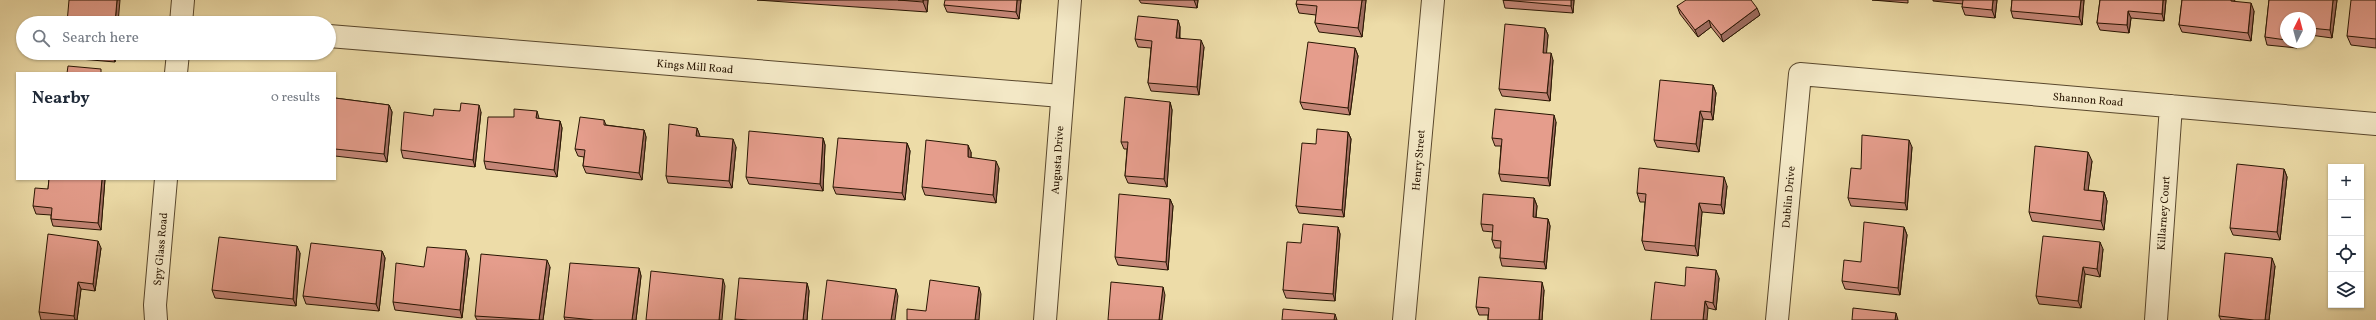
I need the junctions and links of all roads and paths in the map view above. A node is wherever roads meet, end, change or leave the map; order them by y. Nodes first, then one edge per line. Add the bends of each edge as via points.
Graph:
1 (183, 0) edge
2 (1070, 0) edge
3 (1433, 0) edge
4 (182, 16) edge
5 (336, 37) edge
6 (177, 60) edge
7 (176, 72) edge
8 (1800, 74) joint
9 (1061, 96) junction
10 (2171, 106) junction
11 (2376, 124) edge
12 (166, 180) edge
13 (156, 320) edge
14 (1045, 320) edge
15 (1404, 320) edge
16 (1777, 320) edge
17 (2156, 320) edge

1 - 4 street
2 - 9 street, Augusta Drive
3 - 15 street, Henry Street
5 - 9 street, Kings Mill Road
6 - 7 street
8 - 10 street, Shannon Road
8 - 16 street, Dublin Drive
9 - 14 street, Augusta Drive
10 - 11 street, Shannon Road
10 - 17 street, Killarney Court
12 - 13 street, Spy Glass Road via 155,305

